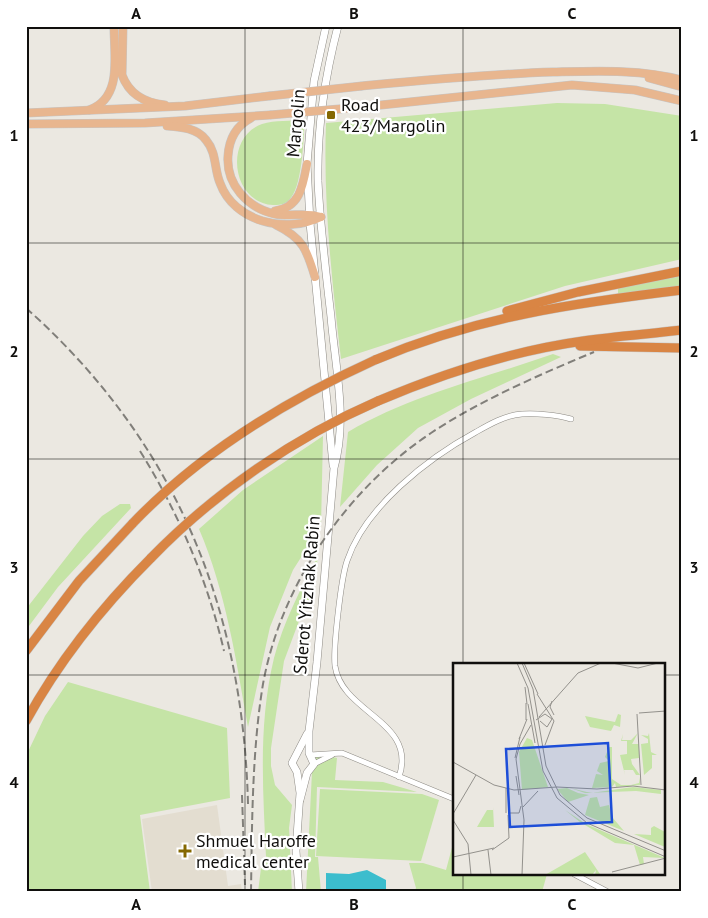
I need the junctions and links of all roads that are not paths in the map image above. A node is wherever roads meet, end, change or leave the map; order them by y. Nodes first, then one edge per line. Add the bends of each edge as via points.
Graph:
1 (114, 26) edge
2 (123, 26) edge
3 (326, 26) edge
4 (338, 26) edge
5 (632, 73) junction
6 (682, 80) edge
7 (682, 87) edge
8 (682, 101) edge
9 (184, 106) junction
10 (26, 113) edge
11 (81, 113) junction
12 (256, 116) junction
13 (145, 123) junction
14 (26, 124) edge
15 (307, 164) junction
16 (267, 212) junction
17 (309, 213) junction
18 (321, 217) junction
19 (272, 223) junction
20 (310, 223) junction
21 (682, 271) edge
22 (315, 277) junction
23 (682, 290) edge
24 (682, 330) edge
25 (450, 332) junction
26 (555, 346) junction
27 (682, 348) edge
28 (571, 419) dead end
29 (334, 468) junction
30 (26, 651) edge
31 (26, 721) edge
32 (309, 724) junction
33 (299, 752) junction
34 (342, 753) junction
35 (310, 754) junction
36 (314, 764) junction
37 (297, 772) junction
38 (307, 773) junction
39 (399, 777) junction
40 (453, 799) edge
41 (300, 800) junction
42 (578, 876) edge
43 (299, 892) edge
44 (608, 892) edge

1 - 11 main road via 111,92 97,106
2 - 9 main road via 122,75 129,88 135,95 153,102
3 - 15 main road, Margolin via 314,81
4 - 18 main road, Margolin via 326,80 320,137 318,181
5 - 6 main road
5 - 7 main road
5 - 9 main road, bridge via 512,74 362,86
8 - 12 main road, bridge via 635,90 572,85
9 - 11 main road
10 - 11 main road
12 - 13 main road
12 - 16 main road via 245,122 233,136 228,163 240,194
13 - 14 main road
13 - 19 main road via 200,134 212,150 220,183 229,199 251,218
15 - 16 main road via 298,199 283,210
15 - 17 main road, Margolin
16 - 17 main road
17 - 18 main road
17 - 20 main road, Margolin
18 - 20 main road
18 - 29 main road, Sderot Yitzhak Rabin via 340,414 340,446
19 - 20 main road
19 - 22 main road via 299,238
20 - 22 main road, Sderot Yitzhak Rabin
21 - 25 highway via 524,304
22 - 29 main road, Sderot Yitzhak Rabin
23 - 25 highway via 538,310
24 - 26 highway
25 - 30 highway, bridge via 375,360 304,396 241,434 165,492 133,524 79,581
26 - 27 highway
26 - 31 highway, bridge via 458,370 378,401 319,431 265,465 199,514 151,558 84,632
28 - 39 street via 521,414 493,423 440,454 400,487 375,514 347,560 335,667 351,696 400,743 403,753
29 - 32 main road, Sderot Yitzhak Rabin
32 - 33 main road, Sderot Yitzhak Rabin
32 - 35 main road, Sderot Yitzhak Rabin
33 - 35 main road
33 - 37 main road, Sderot Yitzhak Rabin via 292,760 292,767
34 - 35 street
34 - 36 street
34 - 39 street
35 - 36 main road, Sderot Yitzhak Rabin
36 - 38 main road, Sderot Yitzhak Rabin
37 - 38 main road
37 - 41 main road, Sderot Yitzhak Rabin
38 - 41 main road, Sderot Yitzhak Rabin
39 - 40 street
41 - 43 main road, Sderot Yitzhak Rabin via 296,851
42 - 44 street

